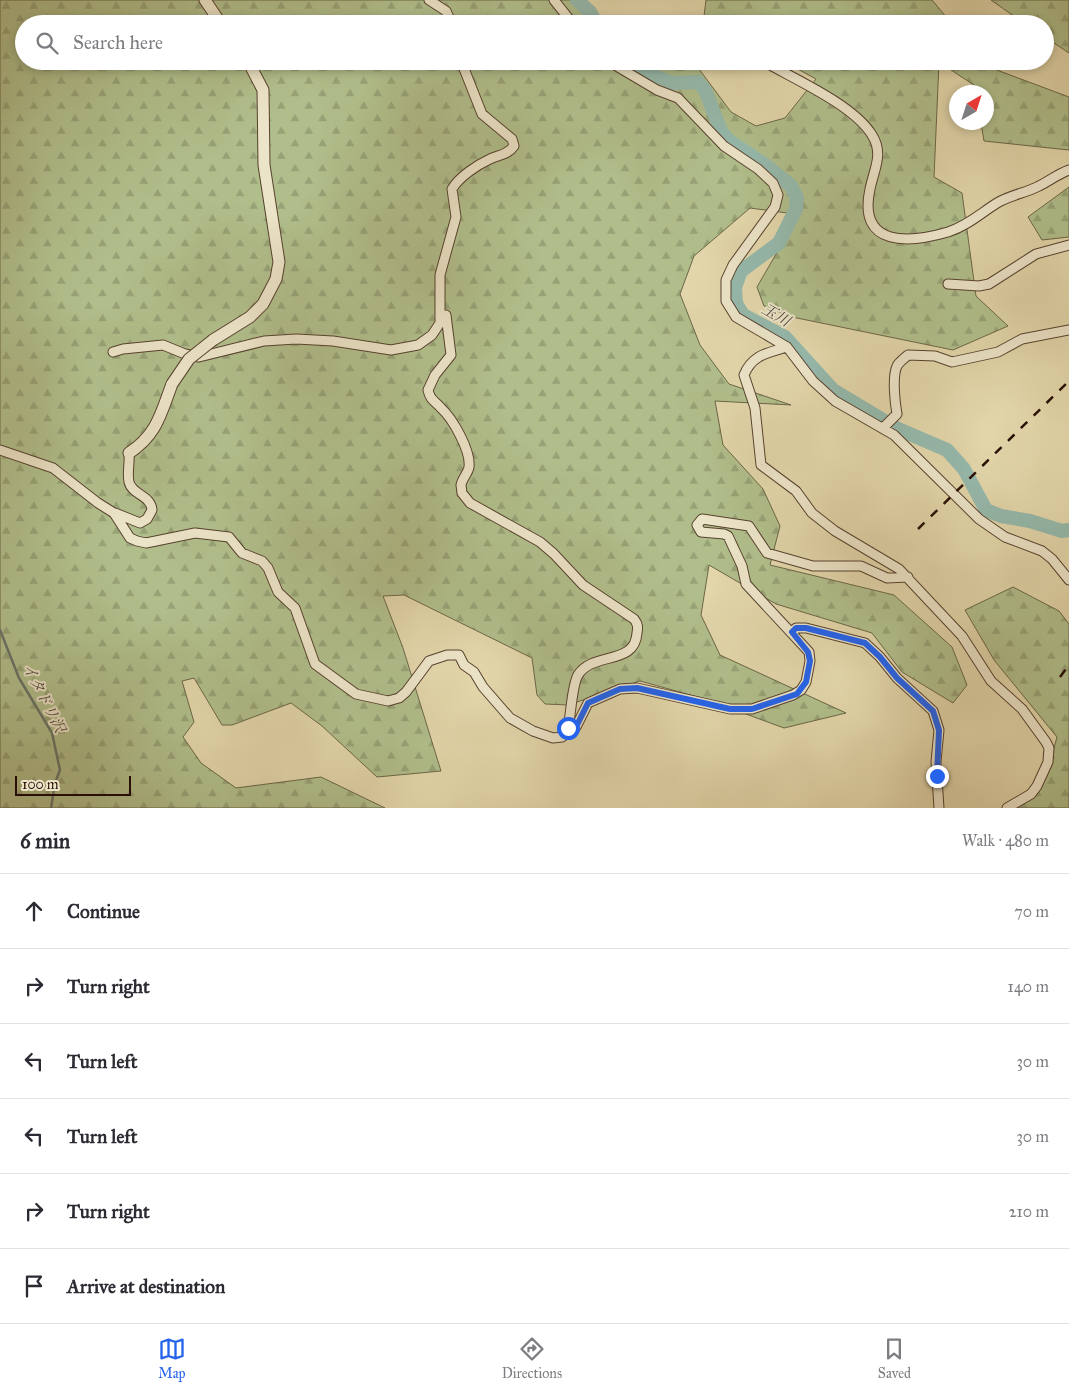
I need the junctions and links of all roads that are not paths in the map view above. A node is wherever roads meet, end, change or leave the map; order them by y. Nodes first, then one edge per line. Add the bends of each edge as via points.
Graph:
1 (205, 0) edge
2 (429, 0) edge
3 (554, 0) edge
4 (215, 15) edge
5 (448, 15) edge
6 (566, 15) edge
7 (253, 70) edge
8 (465, 70) edge
9 (623, 70) edge
10 (778, 70) edge
11 (1069, 170) edge
12 (1069, 245) edge
13 (948, 284) dead end
14 (441, 307) junction
15 (1069, 330) edge
16 (786, 347) junction
17 (113, 352) dead end
18 (884, 428) junction
19 (0, 450) edge
20 (129, 453) joint
21 (114, 513) junction
22 (908, 577) junction
23 (1069, 580) edge
24 (792, 632) junction
25 (570, 732) junction
26 (939, 808) edge
27 (1007, 808) edge

1 - 4 street
2 - 5 street
3 - 6 street
7 - 20 street, bridge via 264,90 264,165 279,262 276,279 263,304 250,316 189,359 172,384 155,428
8 - 14 street via 482,114 512,138 514,146 511,151 490,159 462,178 452,189 456,217 440,275
9 - 16 street via 678,98 724,146 773,183 778,195 775,207 729,272 725,295 736,317
10 - 11 street via 850,112 872,134 879,158 870,190 869,212 877,230 890,238 914,239 958,228 1003,199 1040,186
12 - 13 street via 1036,254 990,284
14 - 17 street via 438,328 410,348 392,350 286,340 200,357 163,345 123,348
14 - 25 street via 446,312 451,355 434,375 428,390 433,401 458,430 465,450 469,467 461,484 465,498 490,516 540,542 583,585 638,625 637,638 630,651 590,663 578,675 568,728
15 - 18 street via 1022,339 998,352 952,362 935,356 908,355 896,371 897,414
16 - 18 street via 813,381 835,401
16 - 22 street via 758,356 750,362 744,375 755,408 761,465 796,491 812,513 835,531
18 - 23 street via 979,519 1005,537 1042,551
19 - 21 street via 52,468
20 - 21 street via 129,482 148,500 152,510 140,523
21 - 25 street via 130,538 137,541 195,533 230,537 242,553 262,561 278,592 295,608 314,664 356,694 388,701 399,698 429,661 459,655 510,718 548,737
22 - 24 street via 887,578 861,566 813,566 767,553 753,531 743,524 698,521 697,527 701,532 728,536 742,566 746,584
22 - 27 street via 962,636 991,681 1022,709 1049,748 1048,762 1037,786 1031,794
24 - 25 street via 808,652 810,661 806,682 797,694 752,709 730,709 637,688 620,689 588,703
24 - 26 street via 796,628 806,628 865,643 933,711 939,730 936,762

